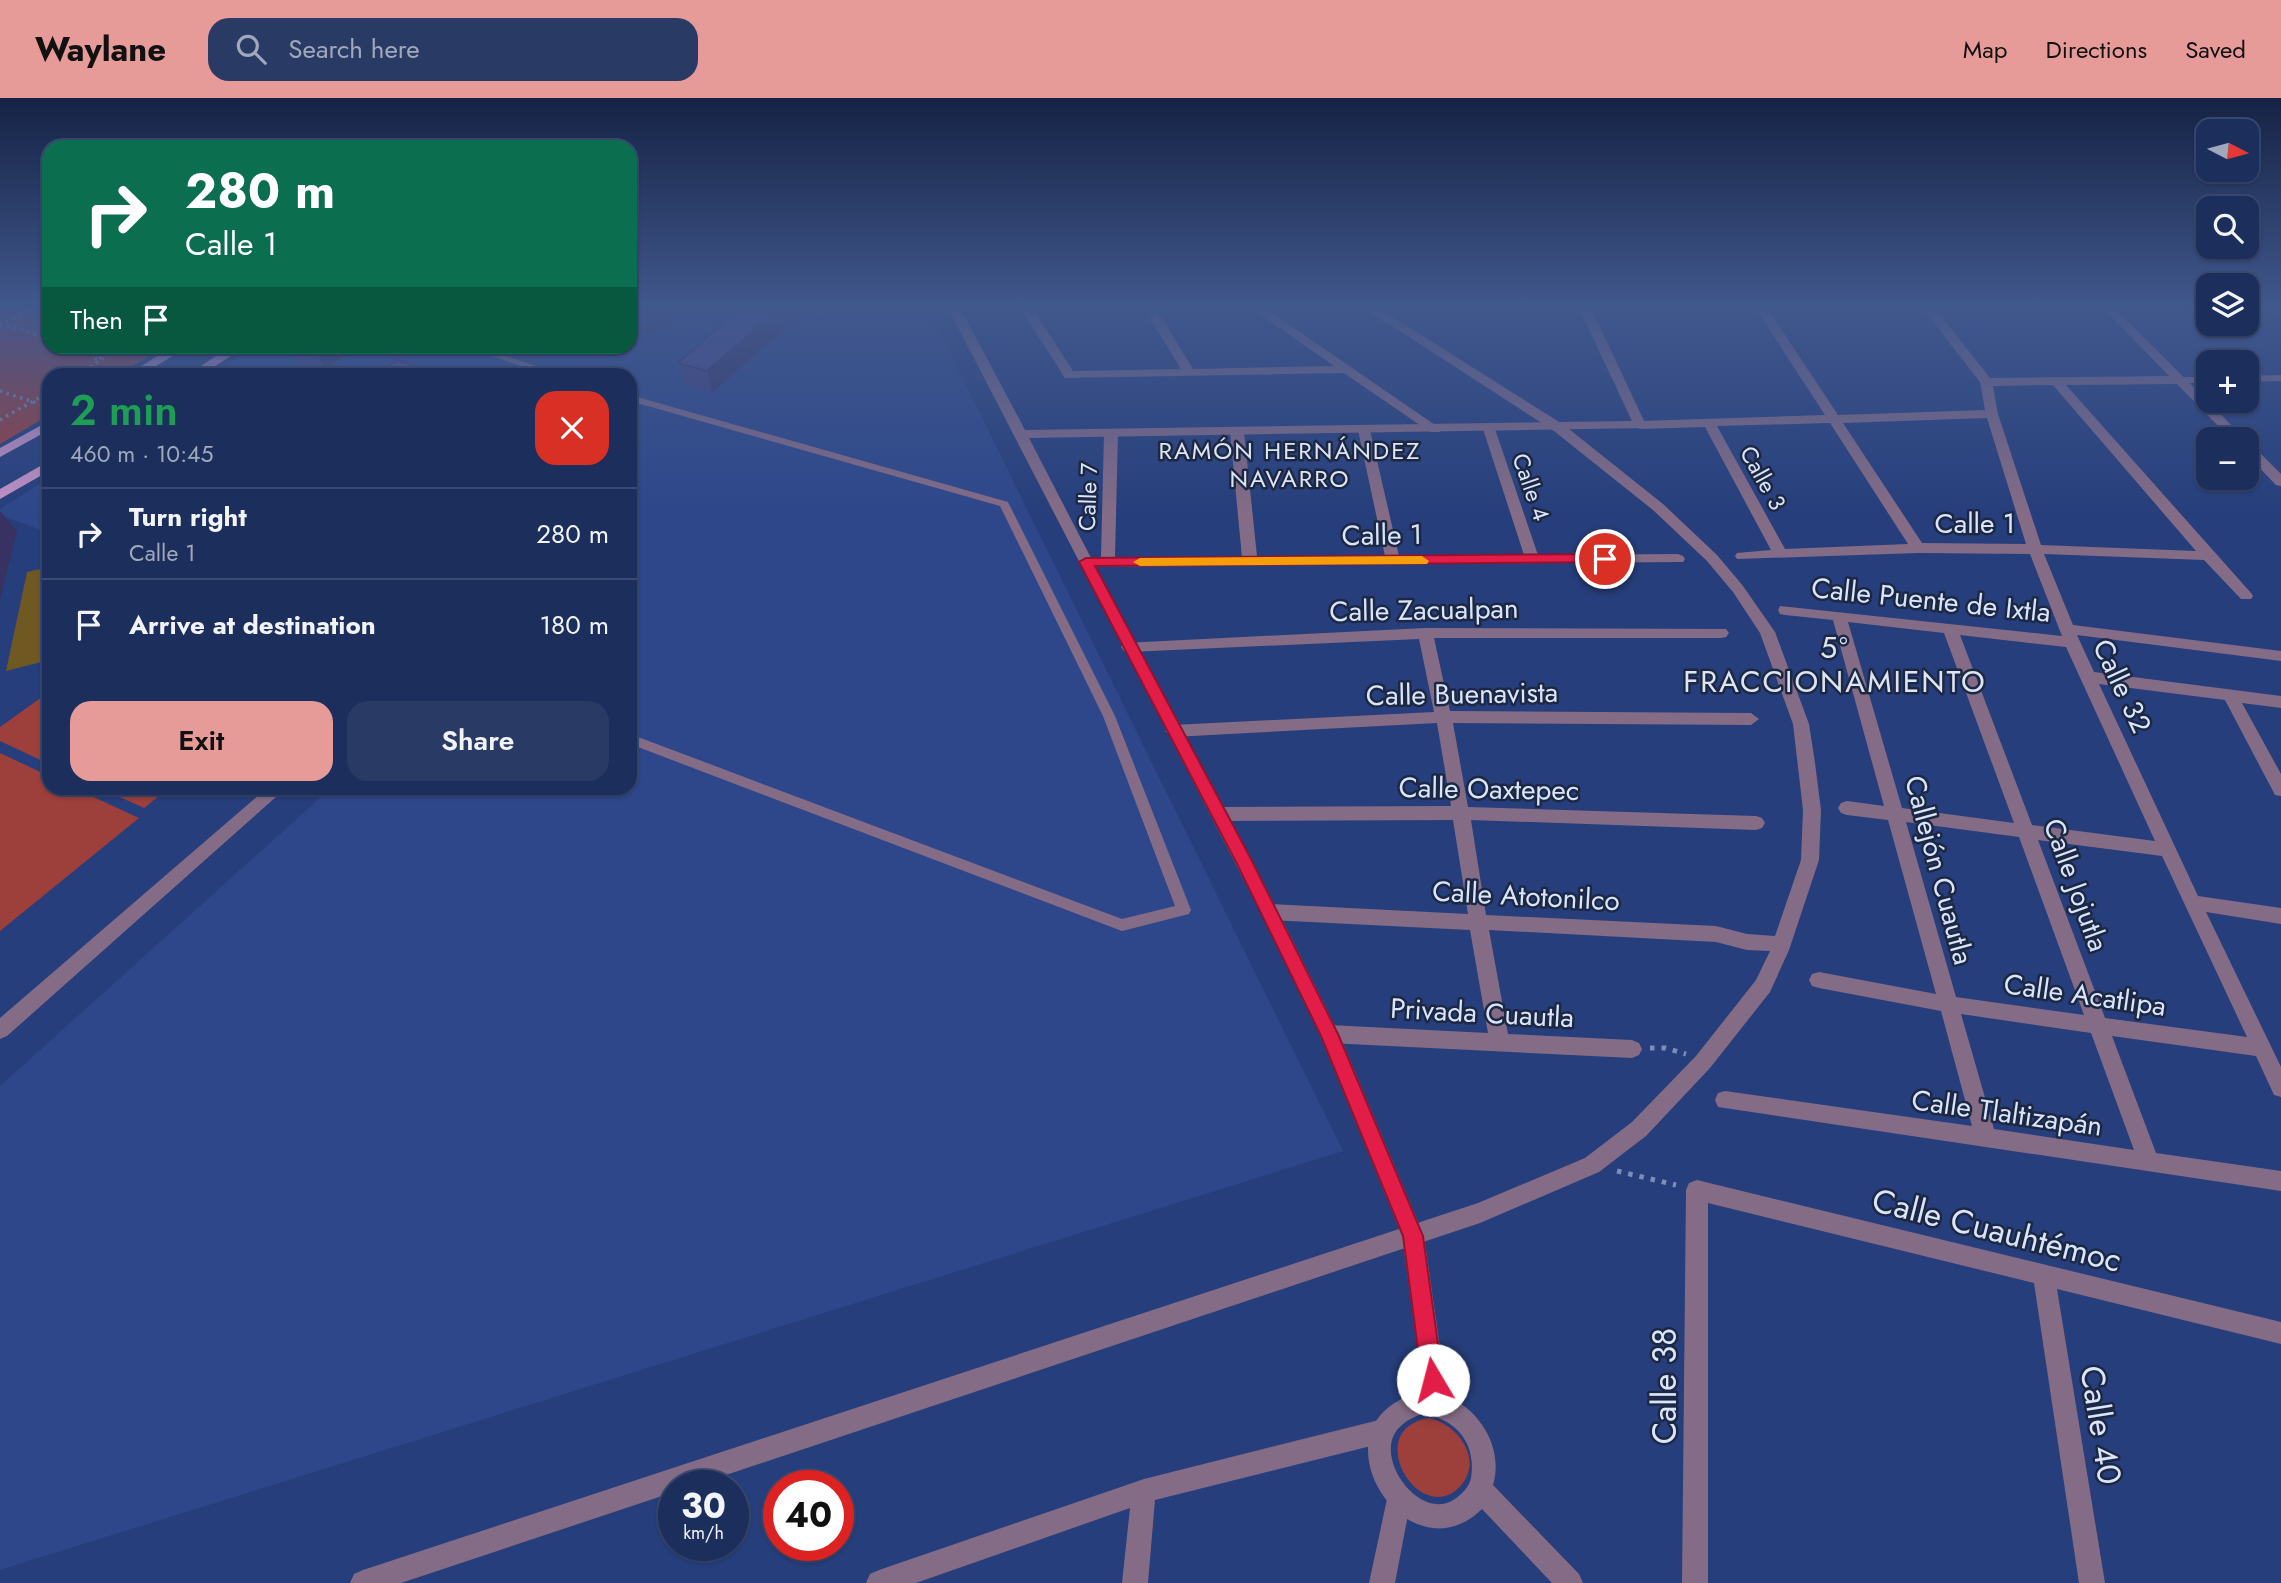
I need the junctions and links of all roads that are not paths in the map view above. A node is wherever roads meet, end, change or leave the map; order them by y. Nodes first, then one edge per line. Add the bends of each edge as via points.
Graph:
1 (990, 375) edge
2 (1356, 375) edge
3 (1476, 375) edge
4 (1617, 375) edge
5 (1805, 375) edge
6 (1981, 375) edge
7 (2174, 375) edge
8 (2281, 378) edge
9 (2259, 379) edge
10 (2179, 380) junction
11 (2196, 380) edge
12 (1986, 382) junction
13 (2057, 382) junction
14 (637, 400) edge
15 (1992, 414) junction
16 (1834, 419) junction
17 (1709, 423) junction
18 (1640, 425) junction
19 (2226, 427) edge
20 (1559, 428) junction
21 (42, 429) edge
22 (1435, 429) junction
23 (1489, 429) junction
24 (1364, 430) junction
25 (1237, 432) junction
26 (1111, 433) junction
27 (1021, 434) junction
28 (0, 453) edge
29 (2259, 460) edge
30 (42, 469) edge
31 (2281, 482) edge
32 (0, 495) edge
33 (1918, 548) junction
34 (2035, 549) junction
35 (1780, 554) junction
36 (1742, 556) dead end
37 (2208, 556) junction
38 (1532, 559) junction
39 (1678, 559) dead end
40 (1393, 561) junction
41 (1086, 562) junction
42 (1108, 562) junction
43 (1250, 562) junction
44 (2246, 596) dead end
45 (1785, 610) dead end
46 (1839, 616) junction
47 (1950, 628) junction
48 (1425, 633) junction
49 (1721, 633) dead end
50 (2070, 635) junction
51 (1129, 647) junction
52 (2281, 656) edge
53 (2089, 677) junction
54 (2230, 695) junction
55 (2281, 702) edge
56 (1446, 717) junction
57 (1751, 719) dead end
58 (1173, 731) junction
59 (637, 742) edge
60 (2281, 790) edge
61 (270, 795) edge
62 (1847, 808) dead end
63 (1460, 813) junction
64 (1220, 814) junction
65 (1897, 815) junction
66 (1756, 823) dead end
67 (2026, 831) junction
68 (2168, 849) junction
69 (2192, 903) junction
70 (1270, 912) junction
71 (2281, 916) edge
72 (1476, 920) junction
73 (1778, 944) dead end
74 (1819, 979) dead end
75 (1947, 1004) junction
76 (2099, 1026) junction
77 (0, 1030) edge
78 (1329, 1034) junction
79 (1499, 1041) junction
80 (2261, 1048) junction
81 (1632, 1049) dead end
82 (2281, 1088) edge
83 (1725, 1100) dead end
84 (1986, 1138) junction
85 (2149, 1162) junction
86 (2281, 1181) edge
87 (1697, 1190) joint
88 (1413, 1236) junction
89 (2044, 1276) junction
90 (2281, 1332) edge
91 (1436, 1403) junction
92 (1383, 1431) junction
93 (1480, 1489) junction
94 (1144, 1491) junction
95 (1399, 1499) junction
96 (404, 1577) edge
97 (910, 1577) edge
98 (363, 1583) edge
99 (879, 1583) edge
100 (1135, 1583) edge
101 (1382, 1583) edge
102 (1570, 1583) edge
103 (1695, 1583) edge
104 (2092, 1583) edge

1 - 27 street
2 - 22 street
3 - 20 street
4 - 18 street
5 - 16 street
6 - 12 street, Calle 32
7 - 10 street
8 - 9 lane
10 - 11 lane
10 - 13 street
10 - 19 street
12 - 13 street
12 - 15 street, Calle 32
13 - 37 street
14 - 59 lane via 1004,504 1109,716 1184,910 1122,925
15 - 16 street
15 - 34 street, Calle 32
16 - 17 street
16 - 33 street
17 - 18 street
17 - 35 street, Calle 3
18 - 20 street
20 - 23 street
20 - 88 street via 1658,507 1712,558 1767,632 1801,724 1812,810 1810,860 1763,986 1703,1062 1639,1129 1592,1165
21 - 28 main road
22 - 23 street
22 - 24 street
23 - 38 street, Calle 4
24 - 25 street
24 - 40 street
25 - 26 street
25 - 43 street
26 - 27 street
26 - 42 street, Calle 7
27 - 41 street
29 - 31 street
30 - 32 main road
33 - 34 street, Calle 1
33 - 35 street, Calle 1
34 - 37 street, Calle 1
34 - 50 street, Calle 32
35 - 36 street, Calle 1
37 - 44 street
38 - 39 street, Calle 1
38 - 40 street, Calle 1
40 - 43 street, Calle 1
41 - 42 street, Calle 1
41 - 51 street
42 - 43 street, Calle 1
45 - 46 street, Calle Puente de Ixtla
46 - 47 street, Calle Puente de Ixtla
46 - 65 street, Callejón Cuautla
47 - 50 street, Calle Puente de Ixtla
47 - 67 street, Calle Jojutla
48 - 49 street, Calle Zacualpan
48 - 51 street, Calle Zacualpan
48 - 56 street
50 - 52 street, Calle Puente de Ixtla
50 - 53 street, Calle 32
51 - 58 street
53 - 54 street
53 - 68 street, Calle 32
54 - 55 street
54 - 60 street
56 - 57 street, Calle Buenavista
56 - 58 street, Calle Buenavista
56 - 63 street
58 - 64 street
61 - 77 street
62 - 65 street
63 - 64 street, Calle Oaxtepec
63 - 66 street, Calle Oaxtepec
63 - 72 street
64 - 70 street
65 - 67 street
65 - 75 street, Callejón Cuautla
67 - 68 street
67 - 76 street, Calle Jojutla
68 - 69 street, Calle 32
69 - 71 street
69 - 80 street, Calle 32
70 - 72 street, Calle Atotonilco
70 - 78 street
72 - 73 street, Calle Atotonilco via 1716,934
72 - 79 street
74 - 75 street, Calle Acatlipa
75 - 76 street, Calle Acatlipa
75 - 84 street, Callejón Cuautla
76 - 80 street, Calle Acatlipa
76 - 85 street, Calle Jojutla
78 - 79 street, Privada Cuautla
78 - 88 street
79 - 81 street, Privada Cuautla
80 - 82 street, Calle 32
83 - 84 street, Calle Tlaltizapán
84 - 85 street, Calle Tlaltizapán
85 - 86 street, Calle Tlaltizapán
87 - 89 street, Calle Cuauhtémoc
87 - 103 street, Calle 38
88 - 91 street
88 - 96 street
89 - 90 street, Calle Cuauhtémoc
89 - 104 street, Calle 40
91 - 92 street via 1404,1407 1391,1416
91 - 93 street via 1459,1415 1477,1437 1483,1455
92 - 94 street
92 - 95 street via 1381,1466
93 - 95 street via 1466,1507 1445,1517 1413,1510
93 - 102 street
94 - 97 street
94 - 100 street
95 - 101 street
96 - 98 street
97 - 99 street

